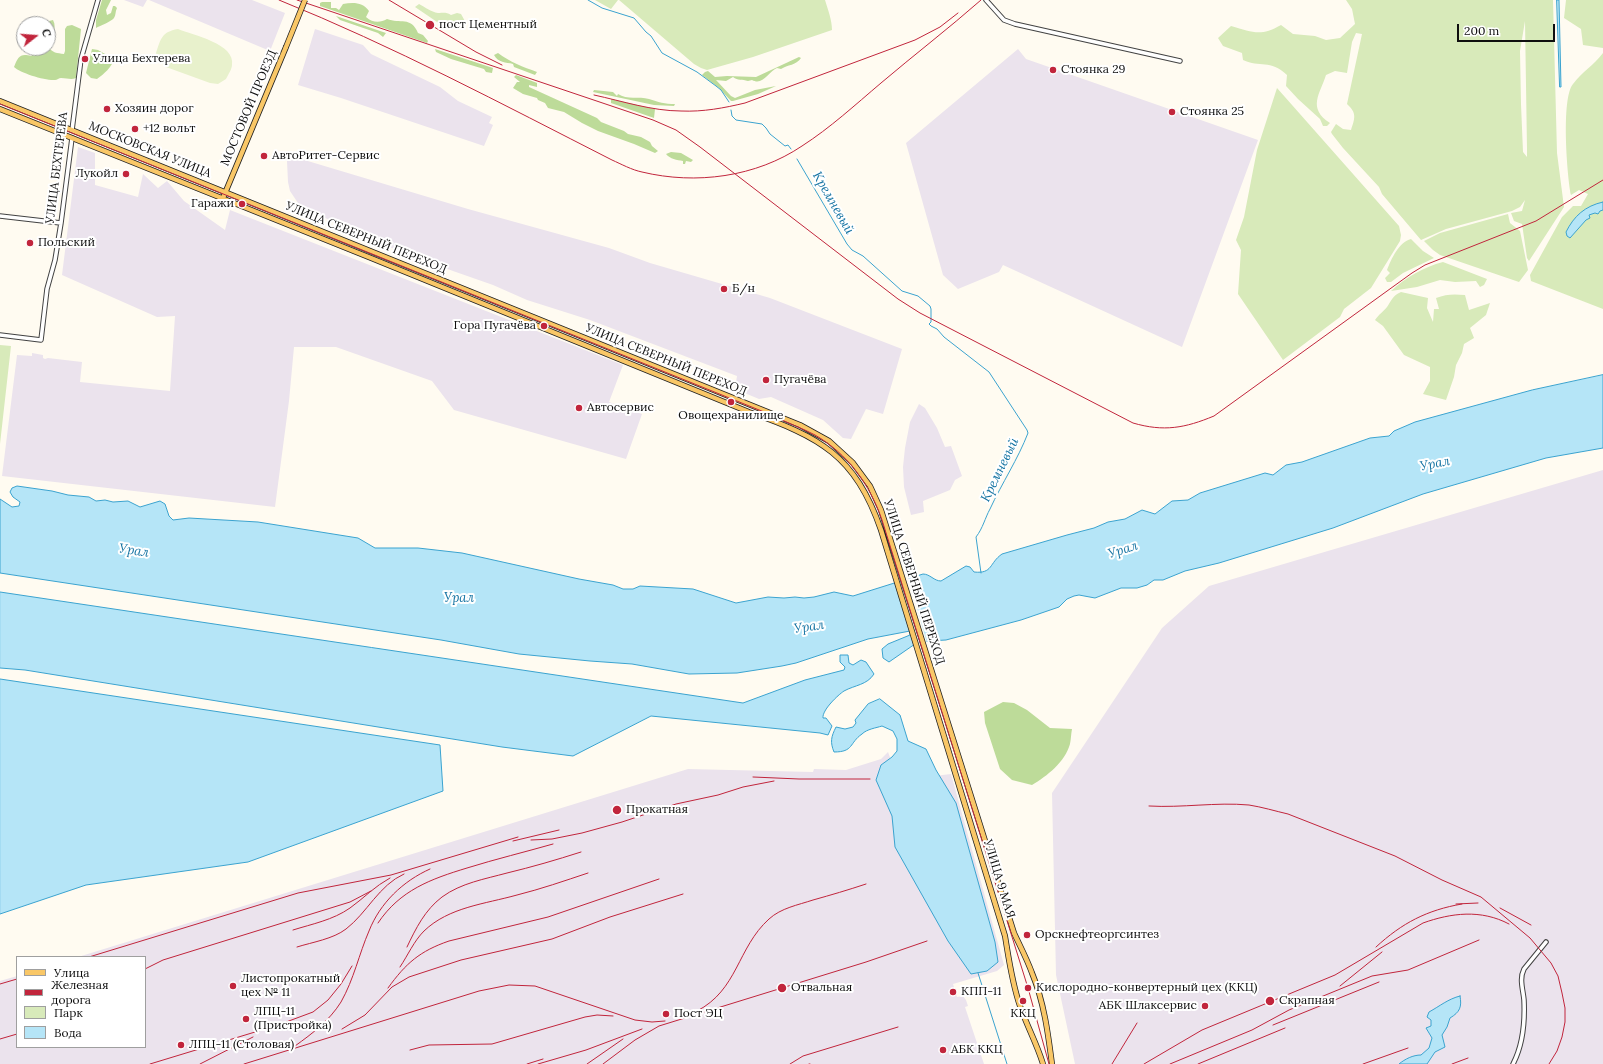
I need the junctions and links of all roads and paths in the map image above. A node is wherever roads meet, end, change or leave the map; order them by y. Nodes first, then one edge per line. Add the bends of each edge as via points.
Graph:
1 (98, 0) edge
2 (305, 0) edge
3 (986, 0) edge
4 (1180, 61) dead end
5 (0, 101) edge
6 (0, 109) edge
7 (72, 130) junction
8 (72, 138) junction
9 (226, 192) junction
10 (223, 198) junction
11 (0, 216) edge
12 (61, 223) junction
13 (0, 336) edge
14 (926, 665) junction
15 (934, 699) joint
16 (942, 704) joint
17 (1546, 942) dead end
18 (1043, 1064) edge
19 (1052, 1064) edge
20 (1513, 1064) edge

1 - 7 street, УЛИЦА БЕХТЕРЕВА via 81,59
2 - 9 main road, МОСТОВОЙ ПРОЕЗД, bridge
3 - 4 street via 1004,20 1015,24
5 - 7 main road, МОСКОВСКАЯ УЛИЦА
6 - 8 main road, МОСКОВСКАЯ УЛИЦА
7 - 8 main road, УЛИЦА БЕХТЕРЕВА
7 - 9 main road, МОСКОВСКАЯ УЛИЦА
8 - 10 main road, МОСКОВСКАЯ УЛИЦА
8 - 12 street, УЛИЦА БЕХТЕРЕВА
9 - 10 main road, МОСТОВОЙ ПРОЕЗД
9 - 14 main road, УЛИЦА СЕВЕРНЫЙ ПЕРЕХОД via 816,433 839,449 870,486 881,510 901,571
10 - 14 main road, УЛИЦА СЕВЕРНЫЙ ПЕРЕХОД via 777,422 824,446 844,463 860,483 874,511
11 - 12 street
12 - 13 street, УЛИЦА БЕХТЕРЕВА via 47,289 41,340
14 - 15 main road, УЛИЦА СЕВЕРНЫЙ ПЕРЕХОД
14 - 16 main road, УЛИЦА СЕВЕРНЫЙ ПЕРЕХОД
15 - 18 main road, УЛИЦА 9 МАЯ via 1006,936 1011,978
16 - 19 main road, УЛИЦА 9 МАЯ via 1014,933 1032,972 1042,1002
17 - 20 street via 1521,974 1524,1001 1523,1033

